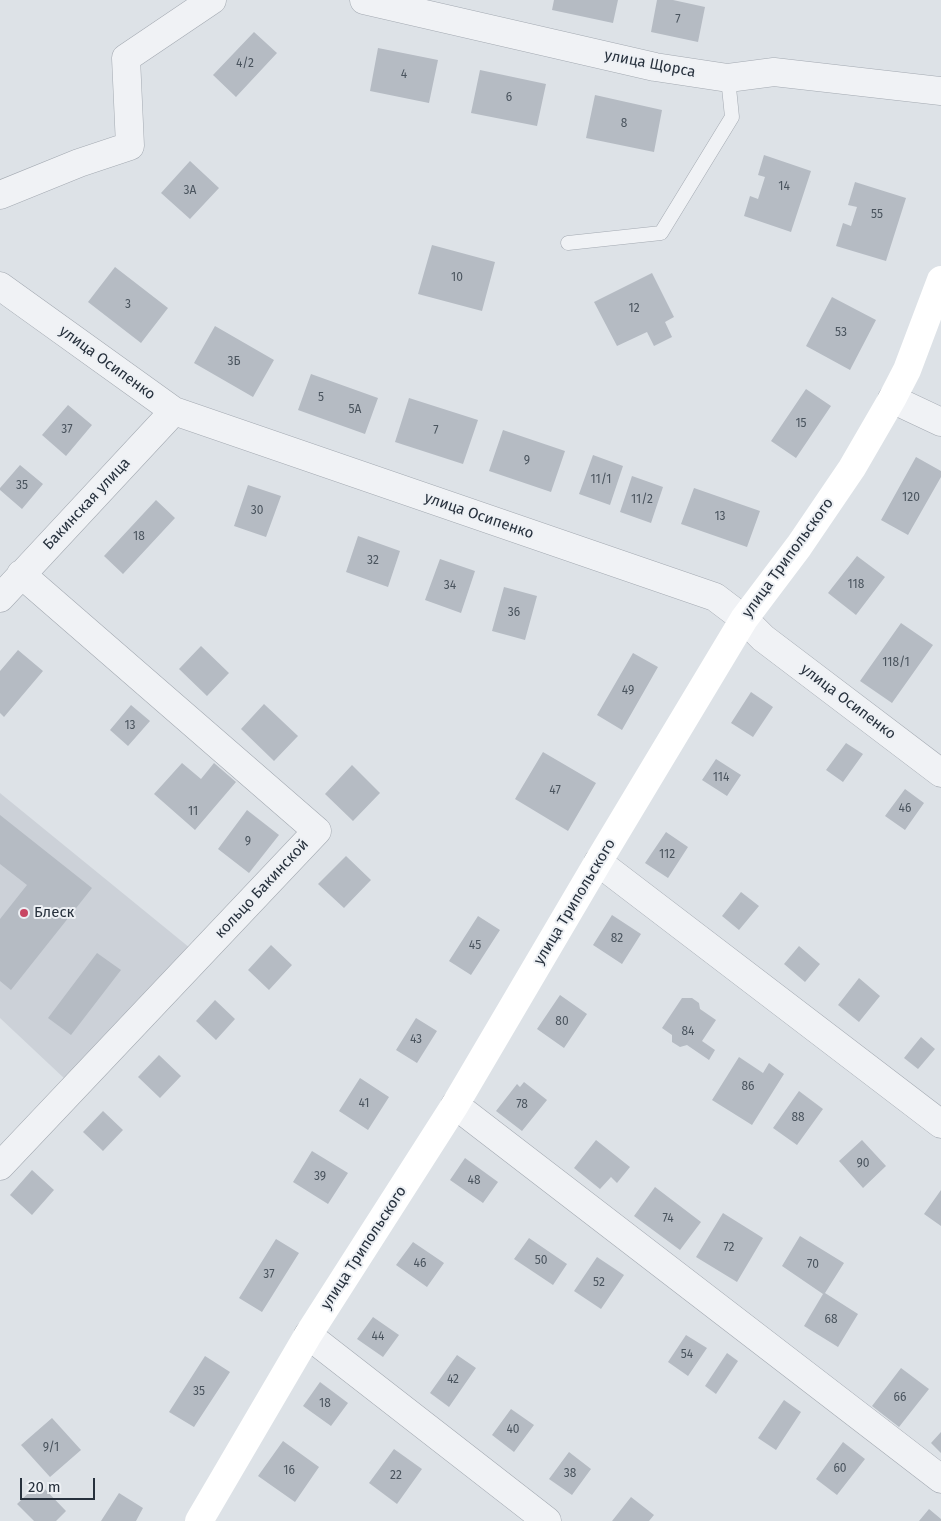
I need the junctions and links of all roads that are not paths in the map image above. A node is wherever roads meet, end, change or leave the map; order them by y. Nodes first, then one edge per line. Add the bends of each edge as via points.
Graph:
1 (212, 0) edge
2 (364, 0) edge
3 (728, 78) junction
4 (941, 91) edge
5 (0, 196) edge
6 (568, 243) dead end
7 (941, 280) edge
8 (0, 286) edge
9 (892, 399) junction
10 (174, 411) junction
11 (941, 422) edge
12 (21, 574) junction
13 (0, 598) edge
14 (744, 619) junction
15 (941, 772) edge
16 (598, 862) junction
17 (455, 1105) junction
18 (941, 1124) edge
19 (0, 1166) edge
20 (308, 1335) junction
21 (941, 1478) edge
22 (205, 1518) edge
23 (547, 1521) edge

1 - 5 street via 126,58 130,146
2 - 3 street, улица Щорса via 655,67
3 - 4 street, улица Щорса via 774,72
3 - 6 lane via 732,117 661,232
7 - 9 street, улица Трипольского via 907,370
8 - 10 street, улица Осипенко
9 - 11 street
9 - 14 street, улица Трипольского via 799,546
10 - 12 street, Бакинская улица
10 - 14 street, улица Осипенко via 715,597
12 - 13 street, Бакинская улица
12 - 19 street, кольцо Бакинской via 317,831
14 - 15 street, улица Осипенко via 764,638
14 - 16 street, улица Трипольского
16 - 17 street, улица Трипольского
16 - 18 street
17 - 20 street, улица Трипольского
17 - 21 street
20 - 22 street, улица Трипольского
20 - 23 street

